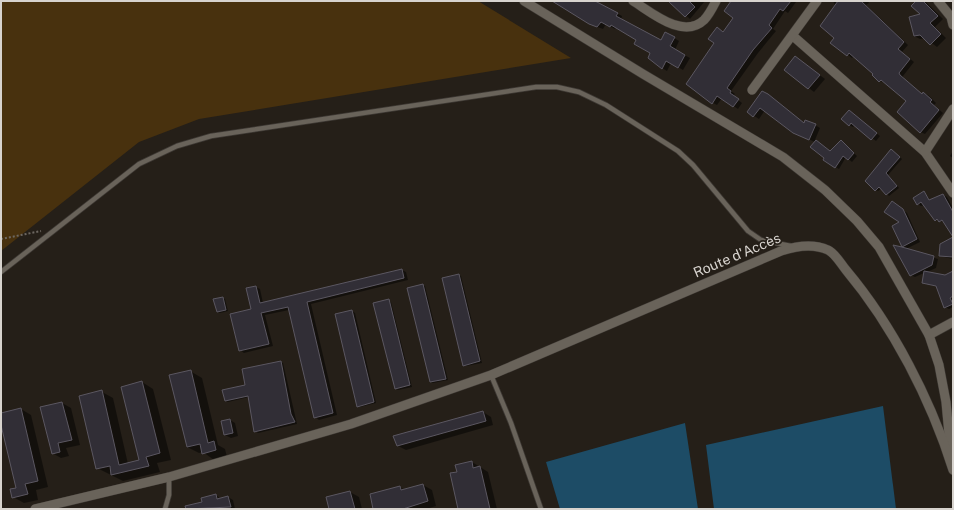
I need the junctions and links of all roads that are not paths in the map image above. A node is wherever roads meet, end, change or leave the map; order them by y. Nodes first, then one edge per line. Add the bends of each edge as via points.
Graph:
1 (524, 1) edge
2 (633, 1) edge
3 (716, 1) edge
4 (817, 1) edge
5 (938, 1) edge
6 (953, 25) edge
7 (793, 36) junction
8 (752, 90) dead end
9 (953, 109) edge
10 (925, 152) junction
11 (953, 193) edge
12 (794, 246) junction
13 (1, 272) edge
14 (953, 322) edge
15 (929, 335) junction
16 (491, 375) junction
17 (953, 469) edge
18 (169, 477) junction
19 (34, 509) edge
20 (165, 509) edge
21 (541, 509) edge

1 - 15 street via 783,157 825,190 879,247
2 - 3 street via 670,24 686,27 704,20
4 - 7 street
5 - 6 street via 951,17
7 - 8 street
7 - 10 street
9 - 10 street
10 - 11 street
12 - 13 lane via 762,240 748,231 693,165 678,151 606,106 579,92 536,88 211,136 177,146 139,164
12 - 16 street, Route d'Accès
12 - 17 street, Route d'Accès via 812,246 829,250 864,291 918,379
14 - 15 street
15 - 17 street via 939,365 946,402
16 - 18 street, Route d'Accès via 351,424
16 - 21 lane
18 - 19 street, Route d'Accès
18 - 20 lane via 169,495

